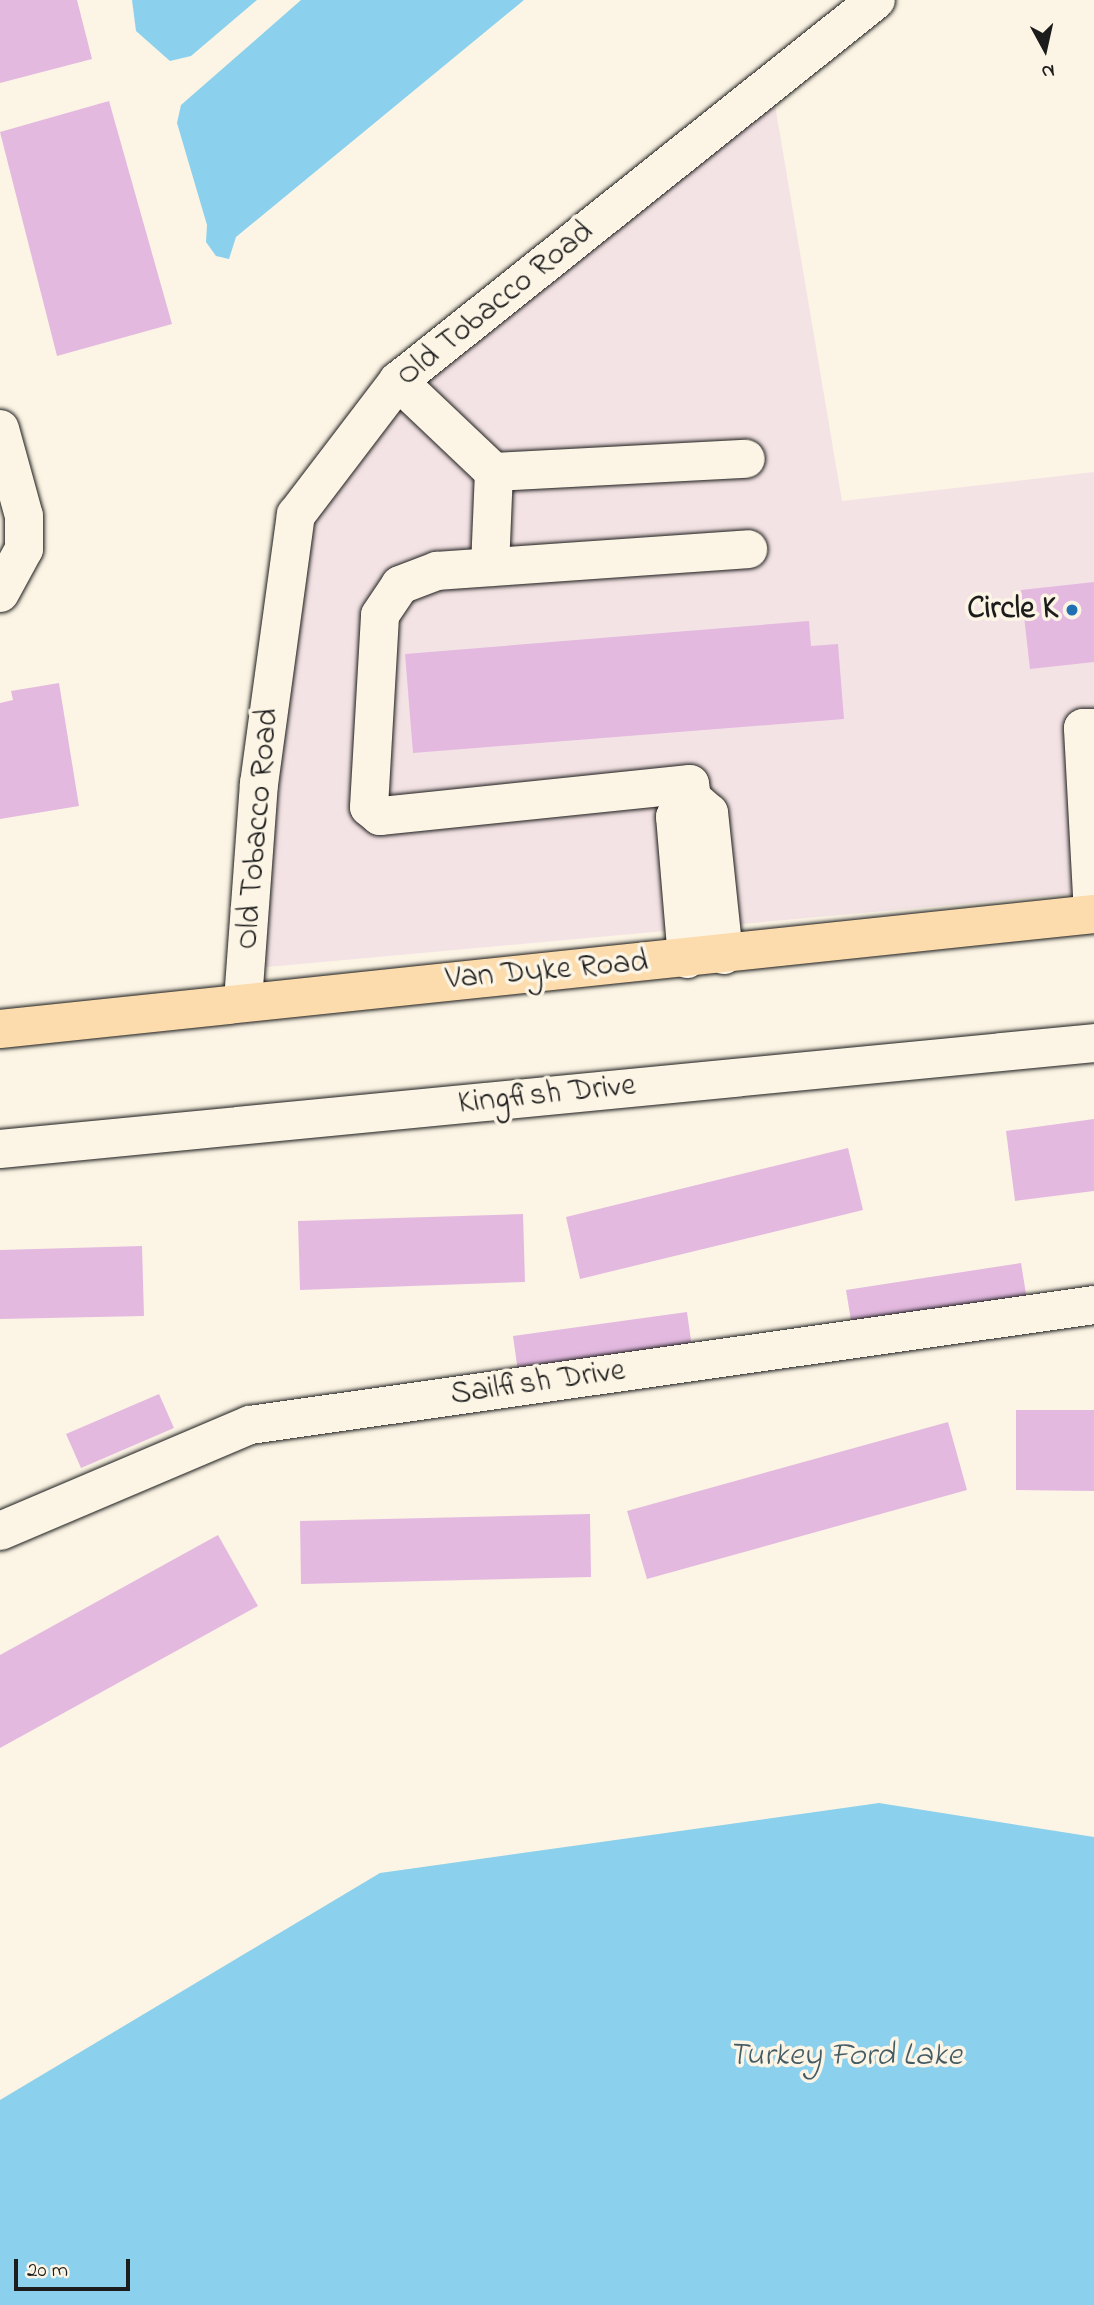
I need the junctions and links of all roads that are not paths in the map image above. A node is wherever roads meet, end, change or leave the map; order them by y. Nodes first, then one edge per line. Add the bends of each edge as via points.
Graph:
1 (876, 0) edge
2 (398, 381) junction
3 (0, 429) edge
4 (746, 459) dead end
5 (494, 472) junction
6 (748, 549) dead end
7 (490, 567) junction
8 (0, 593) edge
9 (1094, 728) edge
10 (1093, 914) edge
11 (706, 957) junction
12 (243, 1001) junction
13 (0, 1029) edge
14 (1094, 1043) edge
15 (0, 1149) edge
16 (1094, 1305) edge
17 (0, 1531) edge

1 - 2 street, Old Tobacco Road
2 - 5 street
2 - 12 street, Old Tobacco Road via 296,515 259,784
3 - 8 street via 24,516 24,549
4 - 5 street
5 - 7 street
6 - 7 street
7 - 11 street via 438,570 400,585 380,615 369,807 380,816 690,784 692,798 709,813
9 - 10 street via 1083,729
10 - 11 main road, Van Dyke Road
11 - 12 main road, Van Dyke Road
12 - 13 main road, Van Dyke Road
14 - 15 street, Kingfish Drive
16 - 17 street, Sailfish Drive via 250,1425

